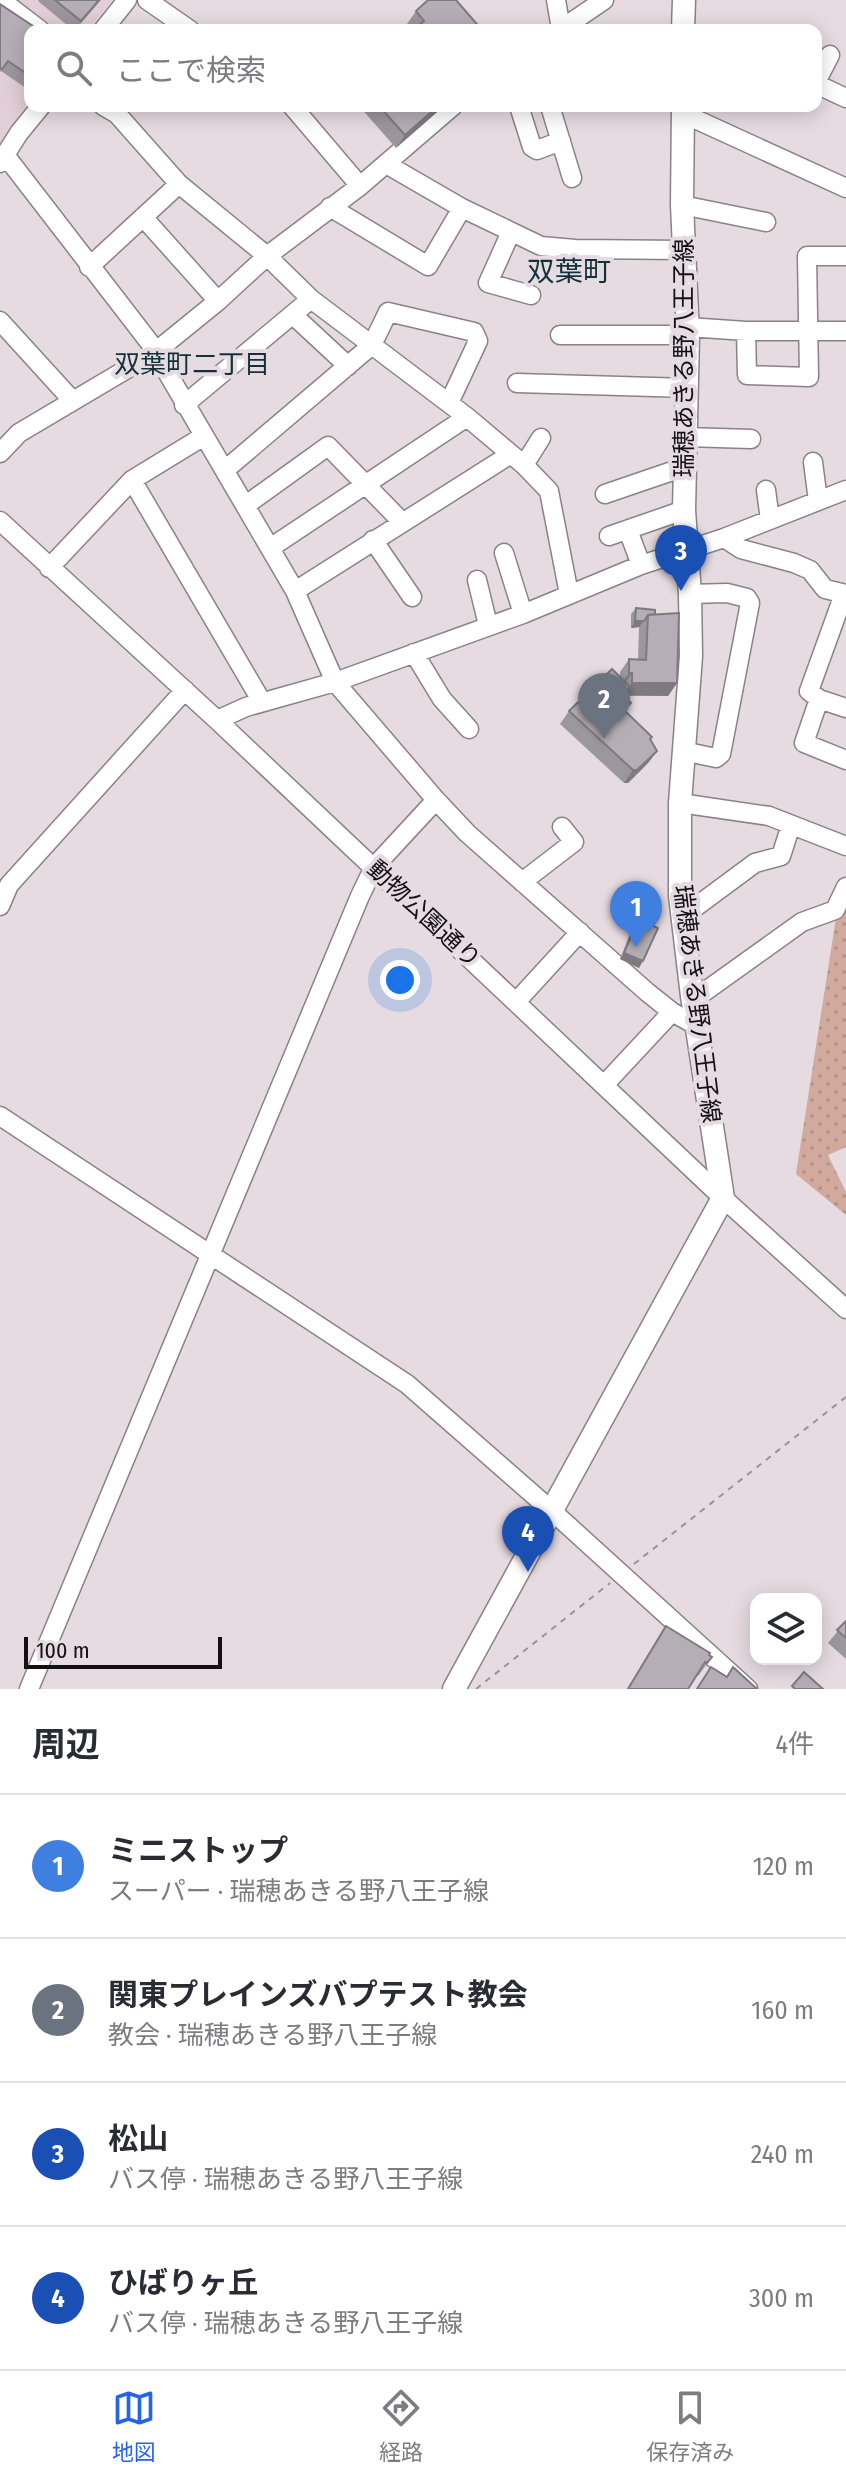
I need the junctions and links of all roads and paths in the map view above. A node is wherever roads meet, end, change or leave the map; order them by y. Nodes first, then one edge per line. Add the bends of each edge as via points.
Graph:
1 (1, 0) edge
2 (127, 0) edge
3 (147, 0) edge
4 (556, 0) edge
5 (604, 0) edge
6 (684, 0) edge
7 (32, 24) edge
8 (108, 24) edge
9 (181, 24) edge
10 (560, 24) edge
11 (570, 24) edge
12 (683, 24) edge
13 (830, 55) dead end
14 (822, 71) edge
15 (822, 86) edge
16 (846, 98) edge
17 (36, 112) edge
18 (114, 112) edge
19 (297, 112) edge
20 (446, 112) edge
21 (521, 112) edge
22 (552, 112) edge
23 (682, 112) edge
24 (688, 112) edge
25 (561, 141) junction
26 (3, 159) edge
27 (386, 164) junction
28 (572, 178) dead end
29 (179, 184) junction
30 (360, 186) junction
31 (846, 188) edge
32 (682, 205) junction
33 (330, 207) junction
34 (462, 208) junction
35 (143, 217) junction
36 (766, 222) dead end
37 (510, 234) junction
38 (685, 250) junction
39 (267, 256) junction
40 (846, 256) edge
41 (89, 267) junction
42 (531, 295) dead end
43 (311, 299) junction
44 (218, 301) junction
45 (293, 315) junction
46 (0, 321) edge
47 (688, 331) junction
48 (746, 331) junction
49 (809, 331) junction
50 (846, 331) edge
51 (560, 335) dead end
52 (372, 345) junction
53 (154, 353) junction
54 (348, 366) junction
55 (517, 383) dead end
56 (688, 388) junction
57 (72, 400) junction
58 (449, 403) junction
59 (184, 405) junction
60 (467, 417) junction
61 (204, 436) junction
62 (685, 437) junction
63 (541, 438) dead end
64 (751, 439) dead end
65 (0, 453) edge
66 (518, 460) junction
67 (813, 462) dead end
68 (684, 467) junction
69 (225, 470) junction
70 (132, 480) junction
71 (365, 483) junction
72 (766, 490) dead end
73 (846, 490) edge
74 (605, 494) dead end
75 (818, 501) junction
76 (246, 505) junction
77 (684, 510) junction
78 (770, 520) junction
79 (0, 521) edge
80 (402, 522) junction
81 (628, 530) junction
82 (609, 536) dead end
83 (724, 538) junction
84 (373, 540) junction
85 (270, 548) junction
86 (686, 551) junction
87 (504, 553) dead end
88 (641, 565) junction
89 (49, 568) junction
90 (477, 580) dead end
91 (295, 591) junction
92 (569, 594) junction
93 (690, 594) junction
94 (845, 594) edge
95 (412, 597) dead end
96 (523, 614) junction
97 (488, 625) junction
98 (414, 653) junction
99 (335, 682) junction
100 (185, 690) junction
101 (819, 699) junction
102 (262, 702) junction
103 (846, 708) edge
104 (217, 720) junction
105 (469, 729) dead end
106 (683, 751) junction
107 (846, 760) edge
108 (436, 800) junction
109 (680, 803) junction
110 (791, 825) junction
111 (562, 827) dead end
112 (846, 846) edge
113 (374, 867) junction
114 (4, 882) edge
115 (522, 882) junction
116 (846, 887) edge
117 (0, 906) edge
118 (682, 917) junction
119 (580, 932) junction
120 (692, 998) junction
121 (516, 1002) junction
122 (668, 1009) junction
123 (697, 1026) junction
124 (604, 1085) junction
125 (0, 1116) edge
126 (723, 1198) junction
127 (211, 1255) junction
128 (846, 1309) edge
129 (846, 1397) edge
130 (552, 1511) junction
131 (622, 1574) junction
132 (29, 1689) edge
133 (454, 1689) edge
134 (476, 1689) edge
135 (748, 1689) edge

1 - 7 street
2 - 8 street
3 - 9 street
4 - 10 street
5 - 11 street
6 - 12 main road
13 - 14 street
15 - 16 street
17 - 26 street
18 - 29 street
19 - 30 street
20 - 27 street
21 - 25 street via 532,147
22 - 25 street
23 - 32 main road, 瑞穂あきる野八王子線
24 - 31 street
25 - 28 street
26 - 41 street
27 - 30 street
27 - 34 street
29 - 35 street
29 - 39 street
30 - 33 street
32 - 36 street
32 - 38 main road, 瑞穂あきる野八王子線
33 - 34 street via 428,266
33 - 39 street
34 - 37 street
35 - 41 street
35 - 44 street
37 - 38 street via 541,246
37 - 42 street via 488,283
38 - 47 main road, 瑞穂あきる野八王子線
39 - 43 street
39 - 44 street
40 - 49 street via 807,256
41 - 53 street
43 - 45 street
43 - 52 street
44 - 53 street
45 - 54 street
45 - 59 street
46 - 57 street
47 - 48 street
47 - 51 street
47 - 56 main road, 瑞穂あきる野八王子線
48 - 49 street
48 - 49 street via 747,375 809,377
49 - 50 street
52 - 54 street
52 - 58 street
52 - 58 street via 388,312 474,332 478,341
53 - 57 street
53 - 59 street
54 - 69 street
55 - 56 street
56 - 62 main road, 瑞穂あきる野八王子線
57 - 65 street via 19,433
58 - 60 street
59 - 61 street
60 - 66 street
60 - 71 street
61 - 69 street
61 - 70 street
62 - 64 street
62 - 68 main road, 瑞穂あきる野八王子線
63 - 66 street
66 - 80 street
66 - 92 street via 549,491
67 - 75 street
68 - 74 street
68 - 77 main road, 瑞穂あきる野八王子線
69 - 76 street
70 - 89 street
70 - 102 street
71 - 76 street via 328,446
71 - 80 street
71 - 85 street
72 - 78 street
73 - 75 street
75 - 78 street
76 - 85 street
77 - 81 street
77 - 86 main road, 瑞穂あきる野八王子線
78 - 83 street
79 - 89 street, 動物公園通り
80 - 84 street
81 - 82 street
81 - 88 street
83 - 86 street
83 - 94 street via 741,549 802,567 825,589
84 - 91 street
84 - 95 street
85 - 91 street
86 - 88 street
86 - 93 main road, 瑞穂あきる野八王子線
87 - 96 street
88 - 92 street
89 - 100 street, 動物公園通り
90 - 97 street
91 - 99 street
92 - 96 street
93 - 106 main road, 瑞穂あきる野八王子線
93 - 106 street via 727,593 750,603 721,754 716,758
94 - 101 street via 809,691
96 - 97 street
97 - 98 street
98 - 99 street
98 - 105 street via 442,699
99 - 102 street
99 - 108 street
100 - 104 street, 動物公園通り
100 - 114 street
101 - 103 street
101 - 107 street via 804,743
102 - 104 street
104 - 113 street, 動物公園通り
106 - 109 main road, 瑞穂あきる野八王子線
108 - 113 street
108 - 115 street
109 - 110 street via 769,816
109 - 118 main road, 瑞穂あきる野八王子線
110 - 112 street
110 - 118 street via 781,856 755,863
111 - 115 street via 574,842
113 - 121 street, 動物公園通り
113 - 127 street
114 - 117 street
115 - 119 street
116 - 120 street via 835,910 802,922
118 - 120 main road, 瑞穂あきる野八王子線
119 - 121 street
119 - 122 street
120 - 122 street
120 - 123 main road, 瑞穂あきる野八王子線
121 - 124 street, 動物公園通り
122 - 123 street
122 - 124 street
123 - 126 main road, 瑞穂あきる野八王子線
124 - 126 street, 動物公園通り
125 - 127 street
126 - 128 street, 動物公園通り
126 - 130 main road
127 - 130 street via 407,1384
127 - 132 street
129 - 131 path
130 - 131 street
130 - 133 main road
131 - 134 path
131 - 135 street

